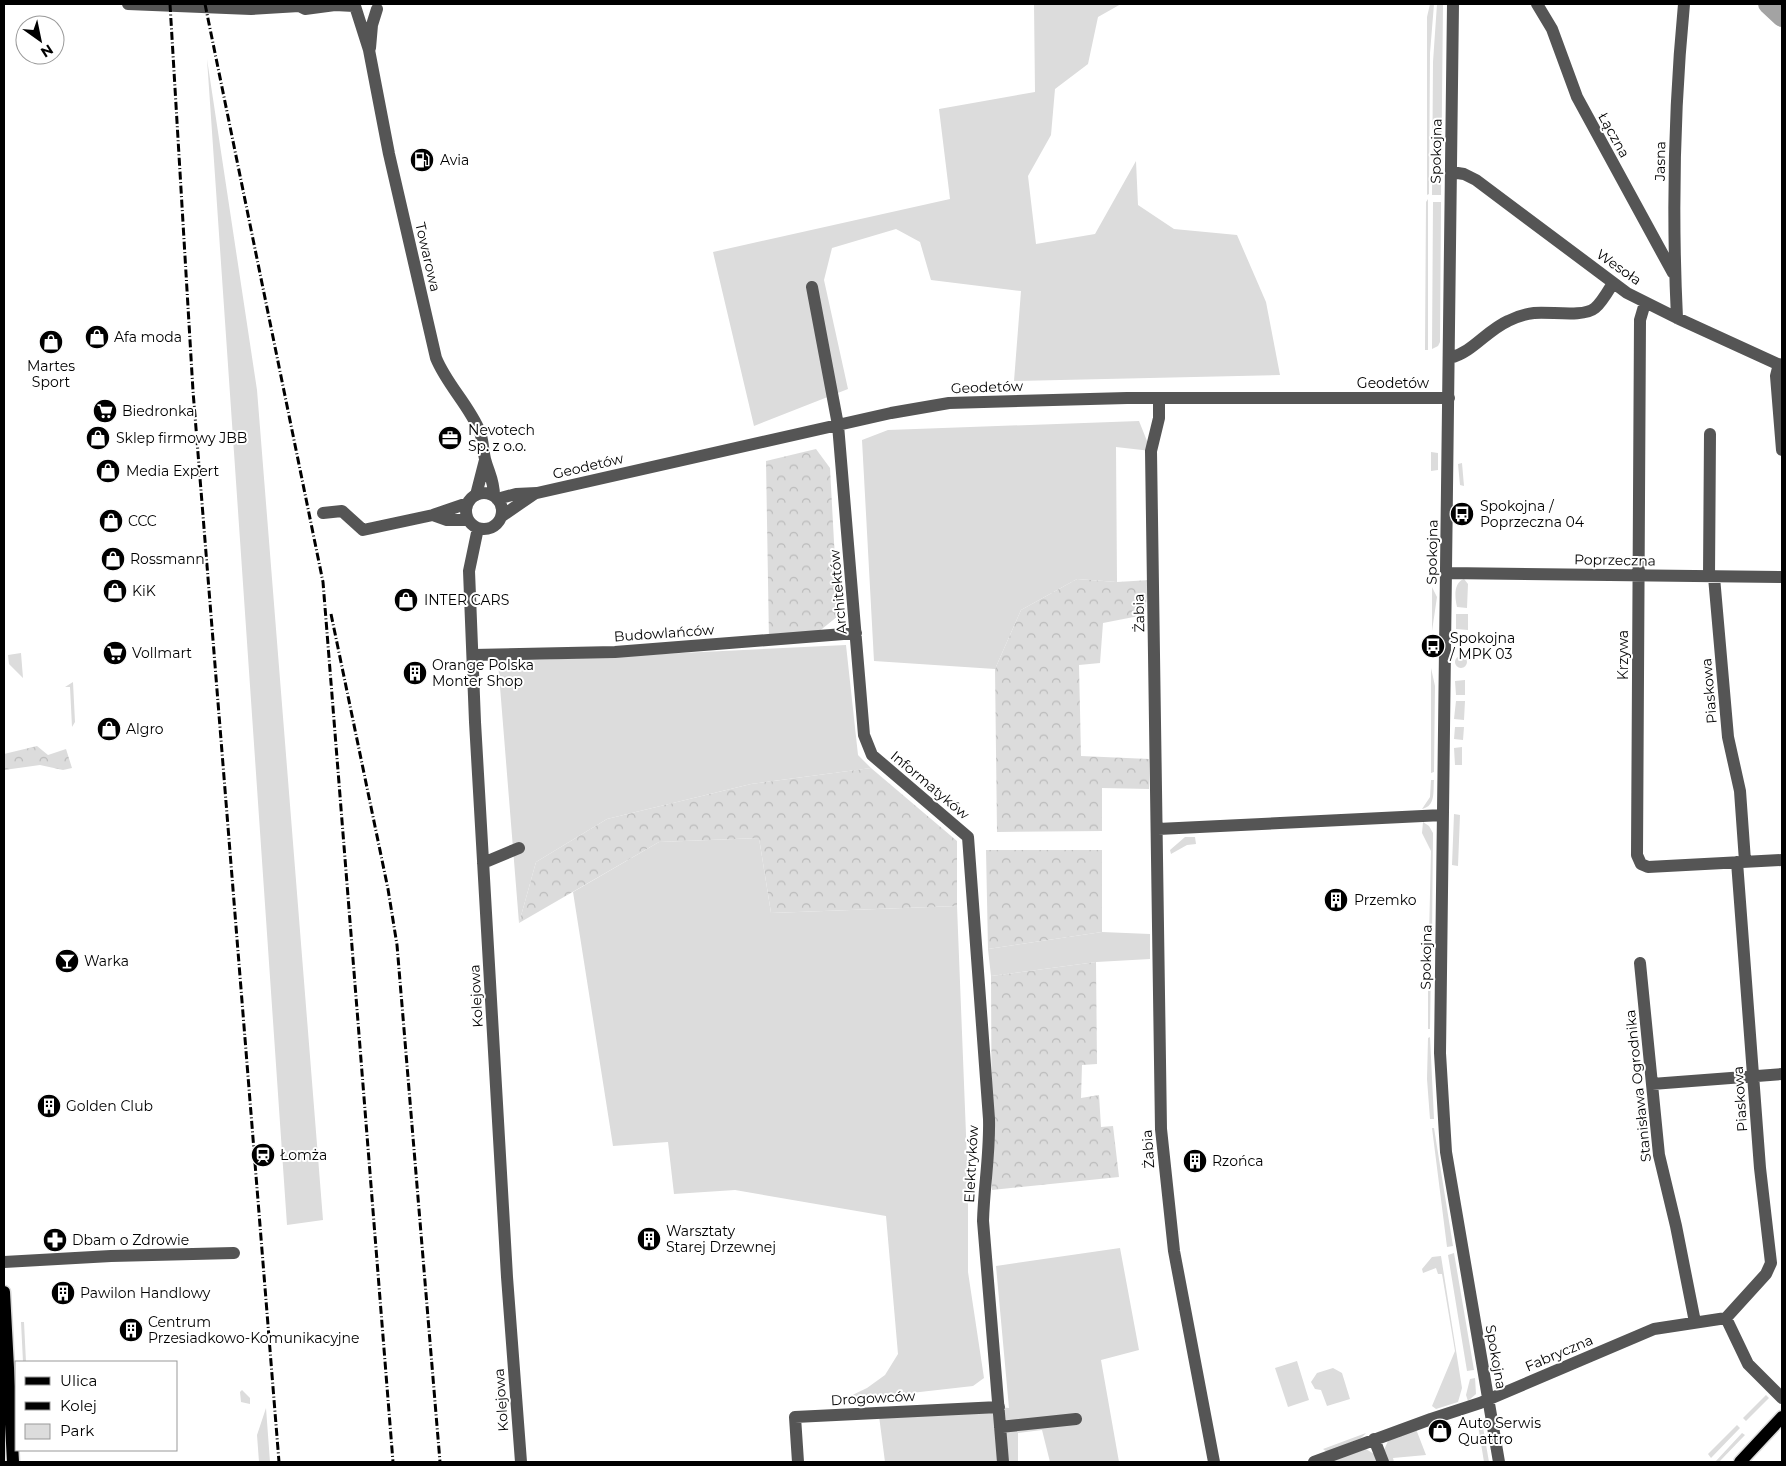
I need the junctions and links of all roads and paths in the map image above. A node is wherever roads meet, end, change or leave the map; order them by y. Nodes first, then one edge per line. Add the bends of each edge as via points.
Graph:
1 (128, 4) edge
2 (1453, 4) edge
3 (1537, 4) edge
4 (1684, 4) edge
5 (300, 5) edge
6 (354, 5) edge
7 (380, 6) edge
8 (369, 50) junction
9 (1451, 172) junction
10 (1675, 276) junction
11 (1613, 283) junction
12 (812, 287) dead end
13 (1645, 302) junction
14 (1677, 318) junction
15 (1450, 358) junction
16 (1781, 365) edge
17 (1159, 398) junction
18 (1449, 398) junction
19 (838, 425) junction
20 (1710, 434) dead end
21 (1782, 450) edge
22 (485, 460) junction
23 (537, 493) junction
24 (495, 497) junction
25 (472, 499) junction
26 (323, 513) dead end
27 (433, 515) junction
28 (502, 516) junction
29 (473, 524) junction
30 (1447, 573) junction
31 (1638, 575) junction
32 (1712, 577) junction
33 (1782, 577) edge
34 (856, 633) junction
35 (473, 655) junction
36 (872, 755) joint
37 (1443, 815) junction
38 (1158, 829) junction
39 (968, 837) joint
40 (519, 848) dead end
41 (1782, 860) edge
42 (1741, 861) junction
43 (483, 862) junction
44 (1640, 963) dead end
45 (1782, 1074) edge
46 (1754, 1076) junction
47 (1652, 1084) junction
48 (234, 1253) dead end
49 (4, 1262) edge
50 (4, 1292) edge
51 (1726, 1318) junction
52 (1694, 1322) junction
53 (1782, 1398) edge
54 (1488, 1399) junction
55 (999, 1407) junction
56 (1076, 1419) dead end
57 (1782, 1419) edge
58 (1000, 1427) junction
59 (1374, 1439) junction
60 (13, 1462) edge
61 (520, 1462) edge
62 (798, 1462) edge
63 (1003, 1462) edge
64 (1214, 1462) edge
65 (1314, 1462) edge
66 (1383, 1462) edge
67 (1499, 1462) edge
68 (1740, 1462) edge

1 - 5 street via 250,9
2 - 9 street, Spokojna
3 - 10 street, Łączna via 1552,29 1577,98
4 - 10 street, Jasna via 1676,112
5 - 6 street via 305,9
6 - 7 street via 364,11
6 - 8 street, Towarowa
7 - 8 street, Towarowa via 372,24
8 - 22 street, Towarowa via 389,154 436,358 472,416 480,433
9 - 11 street, Wesoła via 1476,180
9 - 15 street, Spokojna
10 - 14 street, Jasna
11 - 13 street, Wesoła
11 - 15 street via 1592,310 1523,315 1501,324 1465,353
12 - 19 street, Architektów
13 - 14 street, Wesoła
13 - 31 street, Krzywa via 1640,320
14 - 16 street, Wesoła
15 - 18 street, Spokojna
16 - 21 street via 1776,376
17 - 18 street, Geodetów
17 - 19 street, Geodetów via 949,403
17 - 38 street, Żabia via 1159,418 1151,451
18 - 30 street, Spokojna
19 - 23 street, Geodetów
19 - 34 street, Architektów
20 - 32 street, Piaskowa
22 - 24 street, Towarowa via 493,476
22 - 25 street
23 - 24 street
23 - 28 street
24 - 25 street via 482,493
24 - 28 street via 501,506
25 - 27 street
25 - 29 street via 466,514
26 - 27 street via 342,511 363,530
27 - 29 street
28 - 29 street via 490,528
29 - 35 street, Kolejowa via 469,571
30 - 31 street, Poprzeczna
30 - 37 street, Spokojna
31 - 32 street, Poprzeczna
31 - 42 street, Krzywa via 1638,861 1648,867
32 - 33 street, Poprzeczna
32 - 42 street, Piaskowa via 1728,737 1740,791
34 - 35 street, Budowlańców via 615,652
34 - 36 street, Architektów via 864,735
35 - 43 street, Kolejowa
36 - 39 street, Informatyków
37 - 38 street
37 - 54 street, Spokojna via 1442,1105 1446,1152
38 - 64 street, Żabia via 1164,1166 1174,1252
39 - 55 street, Elektryków via 989,1118 990,1151 984,1185 983,1221
40 - 43 street
41 - 42 street, Krzywa
42 - 46 street, Piaskowa
43 - 61 street, Kolejowa
44 - 47 street, Stanisława Ogrodnika
45 - 46 street
46 - 47 street
46 - 51 street, Piaskowa via 1771,1263 1766,1274
47 - 52 street, Stanisława Ogrodnika via 1659,1155
48 - 49 street
50 - 60 main road
51 - 52 street, Fabryczna
51 - 53 street via 1748,1364
52 - 54 street, Fabryczna via 1647,1332
54 - 59 street, Fabryczna
54 - 67 street, Spokojna
55 - 58 street, Elektryków
55 - 62 street, Drogowców via 795,1417
56 - 58 street
57 - 68 main road
58 - 63 street, Elektryków
59 - 65 street, Fabryczna
59 - 66 street

